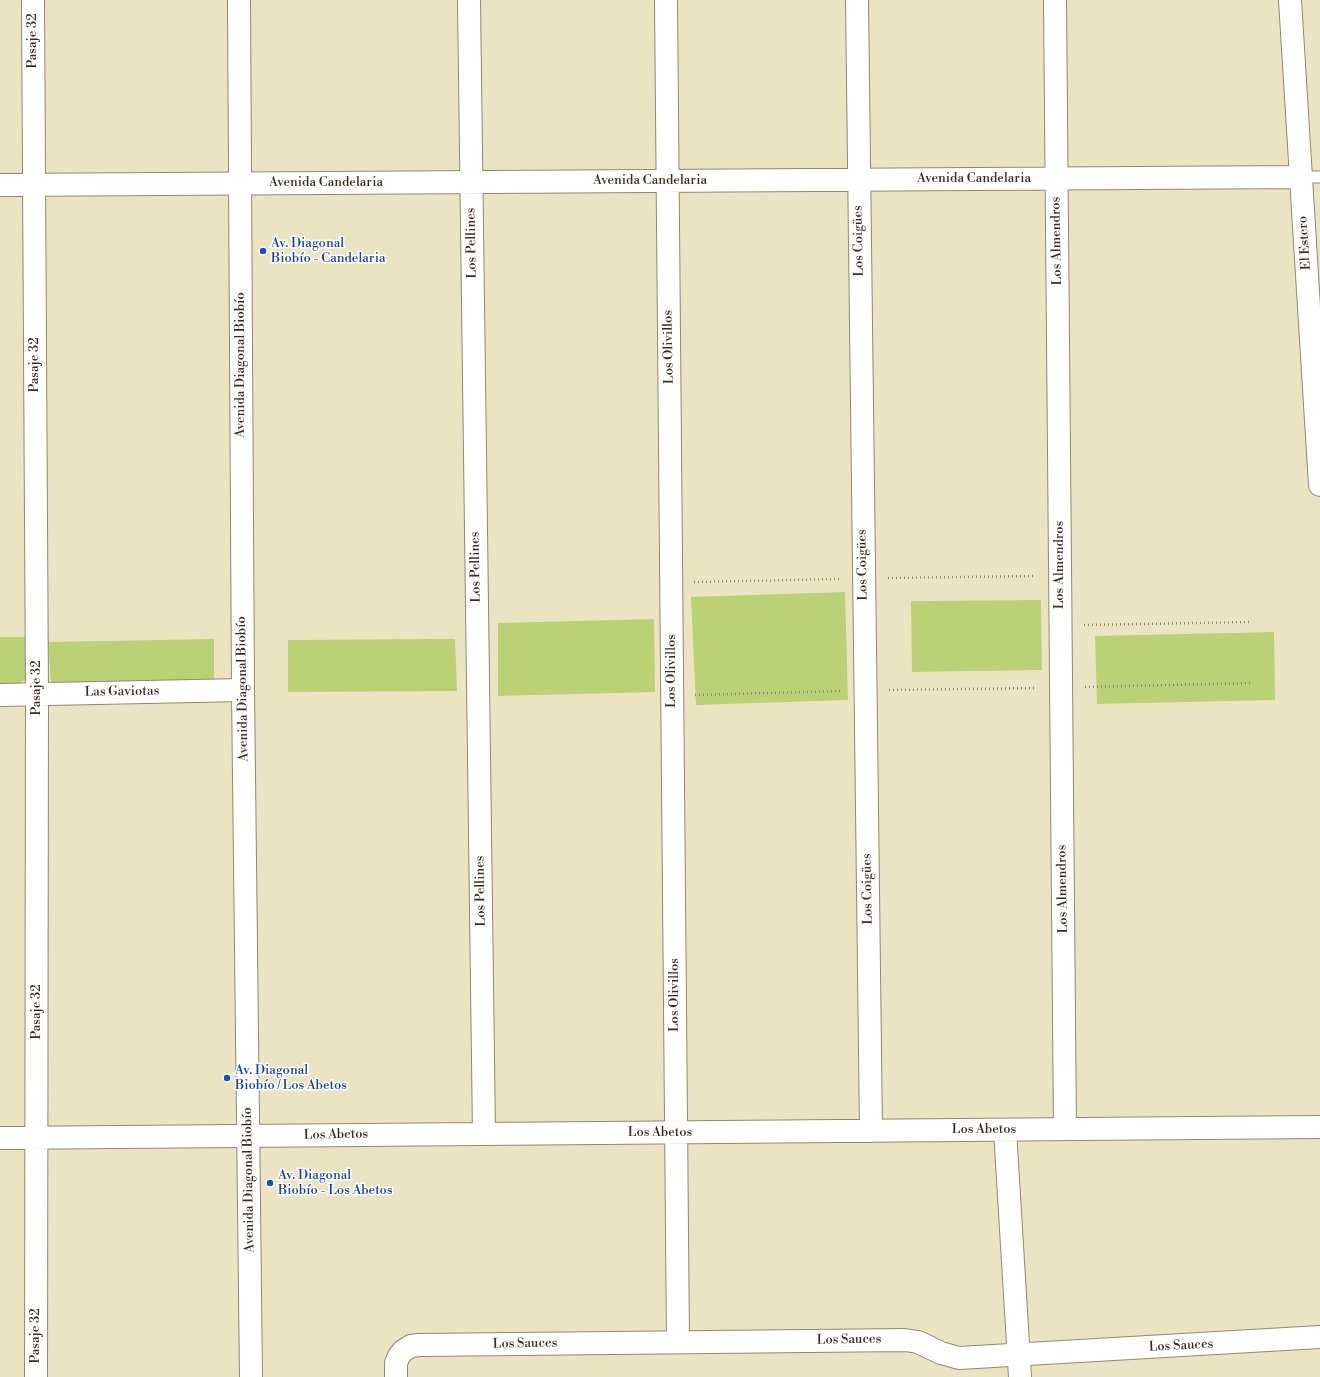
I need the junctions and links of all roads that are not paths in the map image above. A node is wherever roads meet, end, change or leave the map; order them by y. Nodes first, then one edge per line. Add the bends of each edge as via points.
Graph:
1 (33, 0) edge
2 (238, 0) edge
3 (469, 0) edge
4 (666, 0) edge
5 (857, 0) edge
6 (1055, 0) edge
7 (1290, 0) edge
8 (1310, 177) edge
9 (1056, 179) junction
10 (858, 180) junction
11 (668, 181) junction
12 (471, 182) junction
13 (239, 184) junction
14 (0, 185) edge
15 (33, 185) junction
16 (1320, 485) edge
17 (243, 690) junction
18 (37, 694) junction
19 (0, 695) edge
20 (1320, 1127) edge
21 (1065, 1129) junction
22 (1005, 1130) junction
23 (871, 1131) junction
24 (676, 1132) junction
25 (484, 1134) junction
26 (249, 1136) junction
27 (0, 1138) edge
28 (37, 1138) junction
29 (1320, 1337) edge
30 (678, 1342) junction
31 (1018, 1355) junction
32 (36, 1377) edge
33 (251, 1377) edge
34 (396, 1377) edge
35 (1020, 1377) edge

1 - 15 street, Pasaje 32
2 - 13 street, Avenida Diagonal Biobío
3 - 12 street, Los Pellines
4 - 11 street, Los Olivillos
5 - 10 street, Los Coigües
6 - 9 street, Los Almendros
7 - 8 street, El Estero
8 - 9 street, Avenida Candelaria
8 - 16 street, El Estero
9 - 10 street, Avenida Candelaria
9 - 21 street, Los Almendros
10 - 11 street, Avenida Candelaria
10 - 23 street, Los Coigües
11 - 12 street, Avenida Candelaria
11 - 24 street, Los Olivillos
12 - 13 street, Avenida Candelaria
12 - 25 street, Los Pellines
13 - 15 street, Avenida Candelaria
13 - 17 street, Avenida Diagonal Biobío
14 - 15 street, Avenida Candelaria
15 - 18 street, Pasaje 32
17 - 18 street, Las Gaviotas
17 - 26 street, Avenida Diagonal Biobío
18 - 19 street, Las Gaviotas
18 - 28 street, Pasaje 32
20 - 21 street, Los Abetos
21 - 22 street, Los Abetos
22 - 23 street, Los Abetos
22 - 31 street
23 - 24 street, Los Abetos
24 - 25 street, Los Abetos
24 - 30 street, Los Olivillos
25 - 26 street, Los Abetos
26 - 28 street, Los Abetos
26 - 33 street, Avenida Diagonal Biobío
27 - 28 street, Los Abetos
28 - 32 street, Pasaje 32
29 - 31 street, Los Sauces
30 - 31 street, Los Sauces via 906,1340 918,1342 941,1354 959,1358
30 - 34 street, Los Sauces via 419,1345 411,1346 399,1356
31 - 35 street

